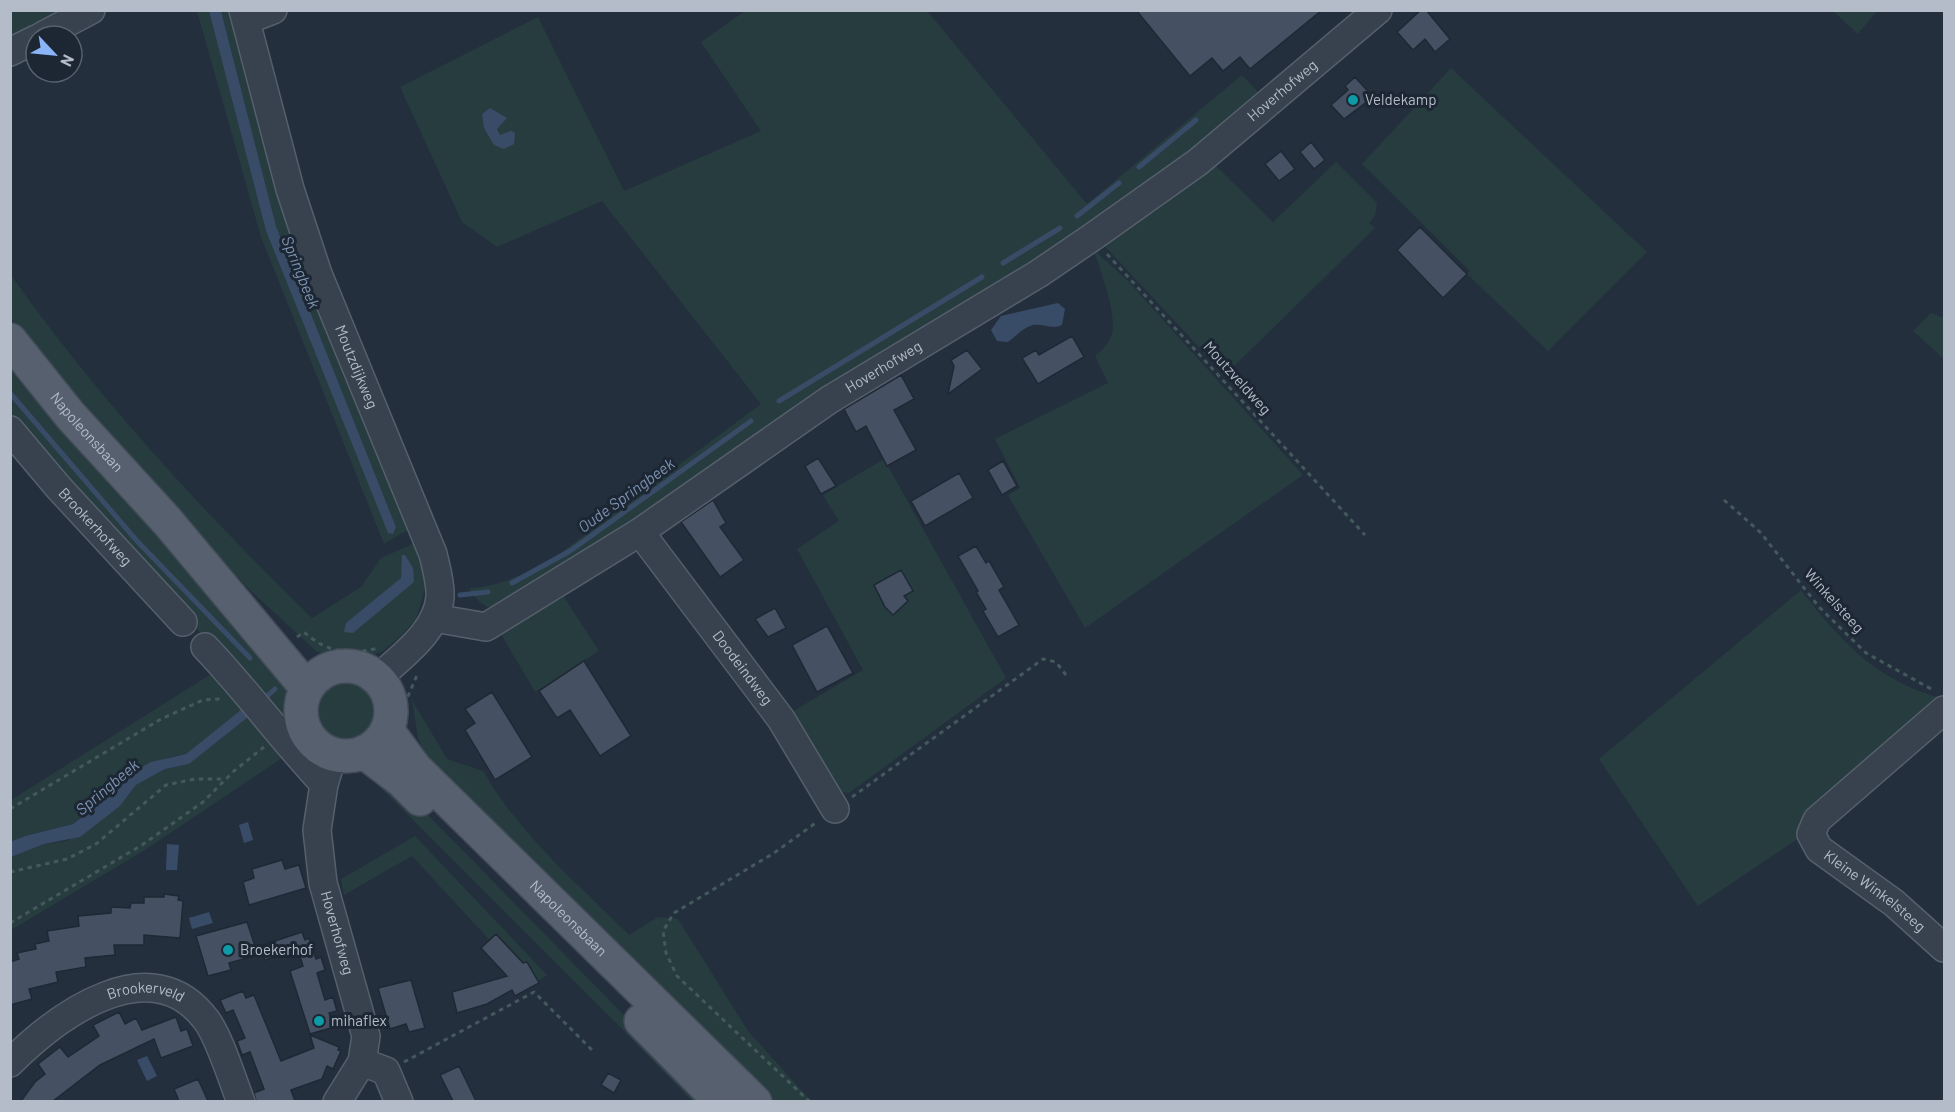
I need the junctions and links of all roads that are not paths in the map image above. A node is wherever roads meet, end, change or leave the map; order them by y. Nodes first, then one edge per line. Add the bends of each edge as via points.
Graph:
1 (91, 10) edge
2 (273, 10) edge
3 (1378, 10) edge
4 (245, 15) edge
5 (65, 24) edge
6 (24, 45) edge
7 (10, 52) edge
8 (10, 340) edge
9 (10, 430) edge
10 (167, 521) junction
11 (640, 532) junction
12 (434, 618) junction
13 (183, 622) dead end
14 (205, 647) dead end
15 (379, 663) junction
16 (316, 678) junction
17 (1940, 700) edge
18 (352, 755) junction
19 (835, 809) road end
20 (1944, 948) edge
21 (10, 1063) edge
22 (374, 1067) junction
23 (241, 1101) edge
24 (337, 1101) edge
25 (399, 1101) edge
26 (721, 1101) edge
27 (755, 1101) edge

1 - 5 street
2 - 4 street
3 - 11 street, Hoverhofweg via 1198,162 1091,238 829,400
4 - 12 street, Moutzdijkweg via 290,189 318,274 434,554 440,596
6 - 7 street
8 - 10 main road, Napoleonsbaan via 70,416
9 - 13 street, Brookerhofweg via 58,488
10 - 16 main road, Napoleonsbaan
10 - 16 main road, Napoleonsbaan via 293,641
11 - 12 street, Hoverhofweg via 486,627
11 - 19 street, Doodeindweg via 781,719
12 - 15 street via 418,641
14 - 18 street via 244,688 279,736
15 - 16 main road via 367,670 339,665
15 - 18 main road via 391,703 391,717
16 - 18 main road via 300,714 303,727 320,749
17 - 20 street, Kleine Winkelsteeg via 1817,820 1811,834 1820,849 1894,903
18 - 22 street, Hoverhofweg via 317,830 323,883
18 - 26 main road, Napoleonsbaan via 402,781
18 - 27 main road, Napoleonsbaan via 415,768
21 - 23 street, Brookerveld via 51,1027 105,994 140,986 169,991 189,1002 207,1021
22 - 24 street, Hoverhofweg
22 - 25 street

